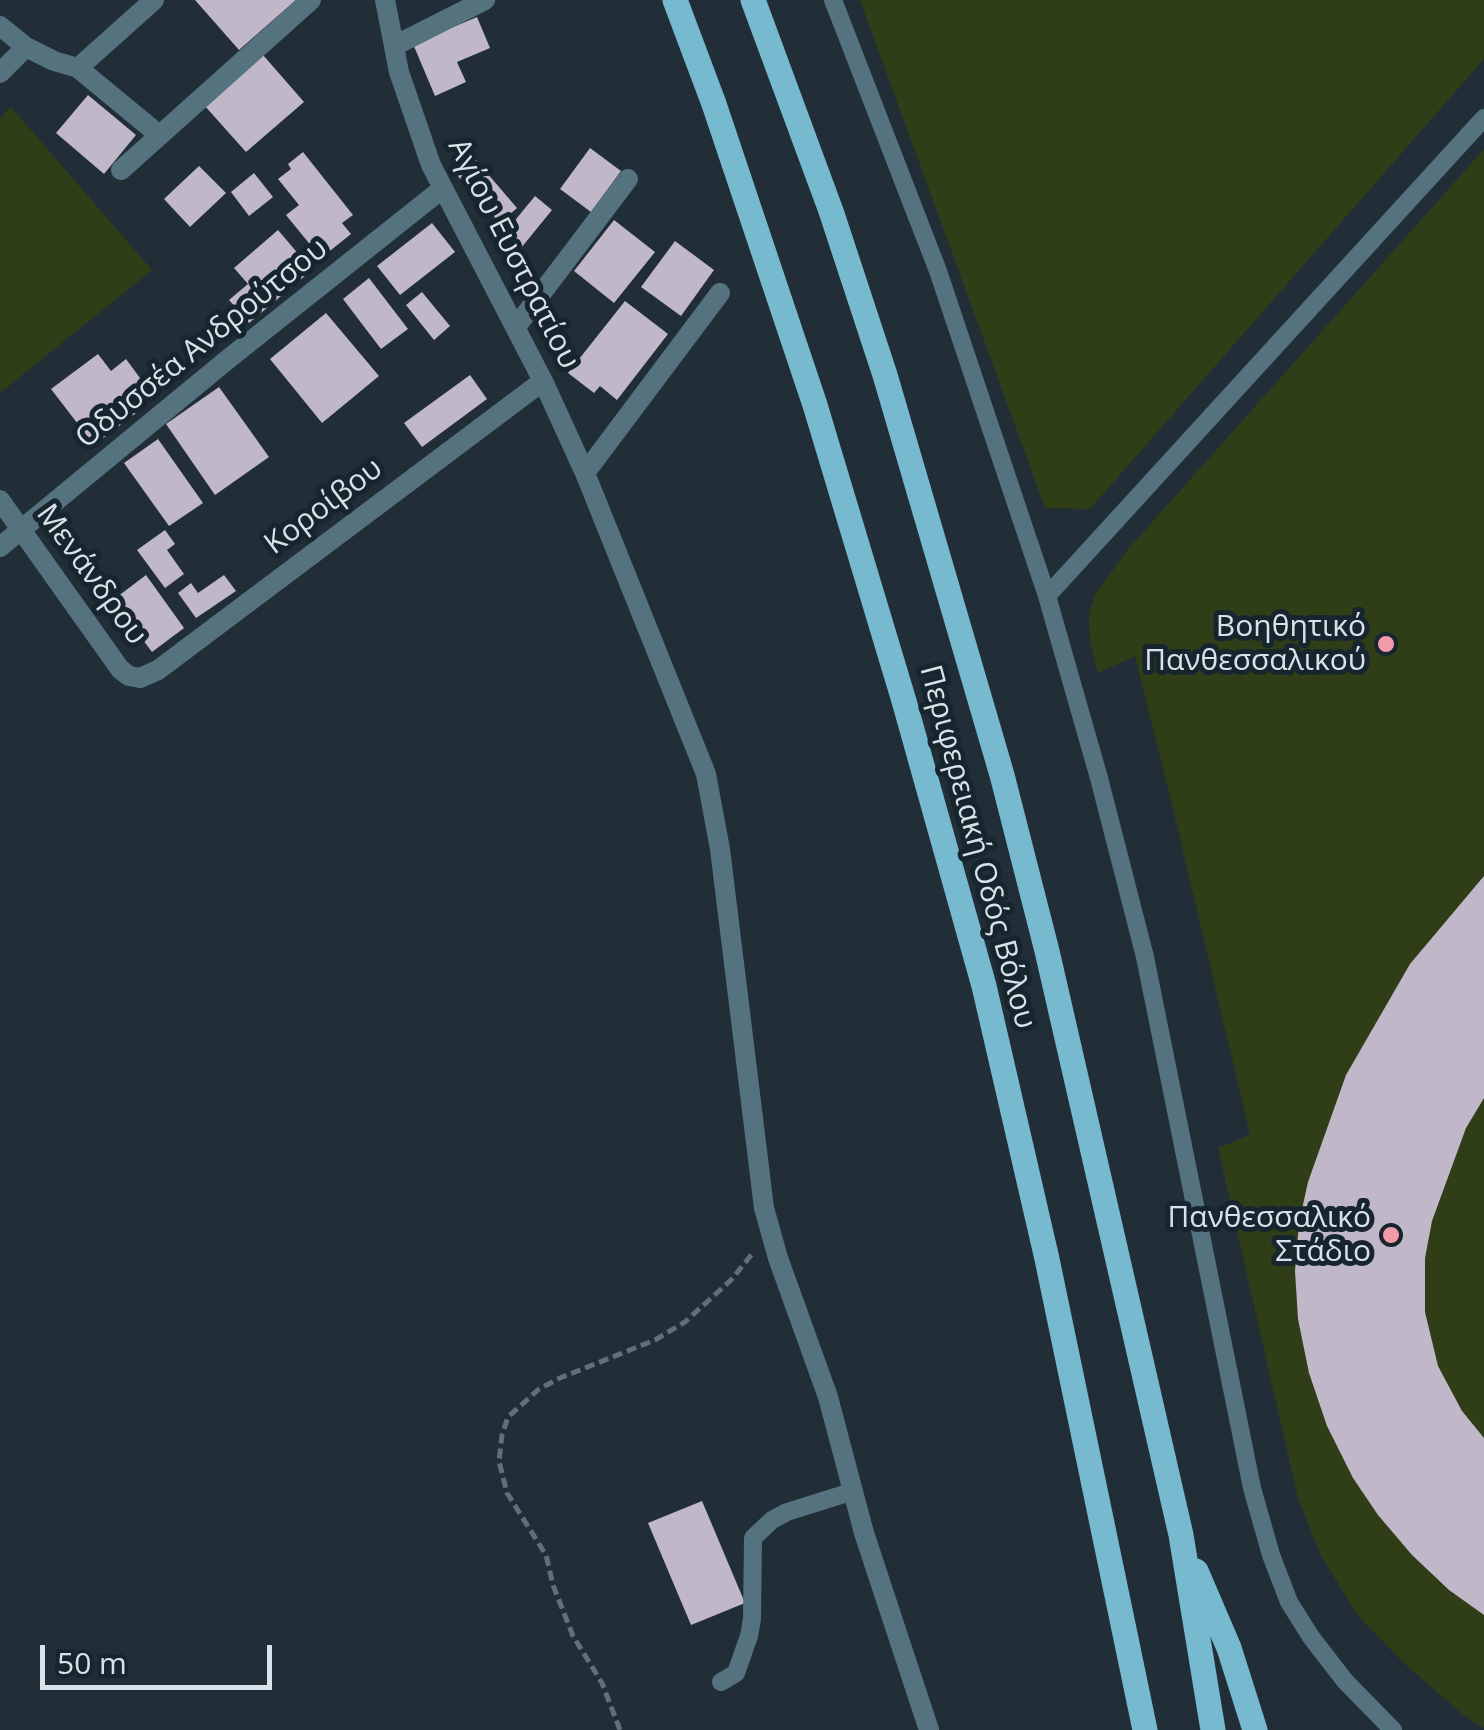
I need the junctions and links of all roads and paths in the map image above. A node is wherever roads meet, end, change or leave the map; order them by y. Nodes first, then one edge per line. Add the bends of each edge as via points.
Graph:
1 (154, 0) edge
2 (311, 0) edge
3 (385, 0) edge
4 (485, 0) edge
5 (676, 0) edge
6 (752, 0) edge
7 (833, 0) edge
8 (0, 26) edge
9 (394, 46) junction
10 (26, 47) junction
11 (78, 68) junction
12 (0, 73) edge
13 (1484, 118) edge
14 (158, 134) junction
15 (120, 170) dead end
16 (628, 180) dead end
17 (442, 189) junction
18 (720, 293) dead end
19 (516, 326) junction
20 (543, 380) junction
21 (585, 473) junction
22 (0, 500) edge
23 (22, 530) junction
24 (0, 547) edge
25 (1047, 596) junction
26 (140, 678) joint
27 (770, 1232) junction
28 (854, 1490) junction
29 (1181, 1535) junction
30 (1126, 1635) junction
31 (721, 1682) dead end
32 (620, 1730) edge
33 (929, 1730) edge
34 (1136, 1730) edge
35 (1145, 1730) edge
36 (1213, 1730) edge
37 (1256, 1730) edge
38 (1393, 1730) edge

1 - 11 street
2 - 14 street
3 - 9 street, Αγίου Ευστρατίου
4 - 9 street
5 - 30 main road, Περιφερειακή Οδός Βόλου via 815,405 984,986
6 - 29 main road, Περιφερειακή Οδός Βόλου via 885,375 1002,775
7 - 25 lane via 938,272
8 - 10 street
9 - 17 street, Αγίου Ευστρατίου
10 - 11 street
10 - 12 street
11 - 14 street
13 - 25 lane
14 - 15 street
16 - 19 street
17 - 19 street, Αγίου Ευστρατίου
17 - 23 street, Οδυσσέα Ανδρούτσου
18 - 21 street
19 - 20 street, Αγίου Ευστρατίου
20 - 21 street, Αγίου Ευστρατίου
20 - 26 street, Κοροίβου
21 - 27 street, Αγίου Ευστρατίου via 697,748 712,802
22 - 23 street, Μενάνδρου
23 - 24 street, Οδυσσέα Ανδρούτσου
23 - 26 street, Μενάνδρου via 120,669
25 - 38 lane via 1144,957 1270,1555 1310,1637
27 - 28 street, Αγίου Ευστρατίου
27 - 32 path via 684,1322 539,1389 508,1417 502,1435 499,1461 507,1493 546,1555 574,1636
28 - 31 lane via 787,1512 753,1538 749,1636 736,1672
28 - 33 street, Αγίου Ευστρατίου
29 - 36 main road, Περιφερειακή Οδός Βόλου
29 - 37 main road
30 - 34 main road
30 - 35 main road, Περιφερειακή Οδός Βόλου

